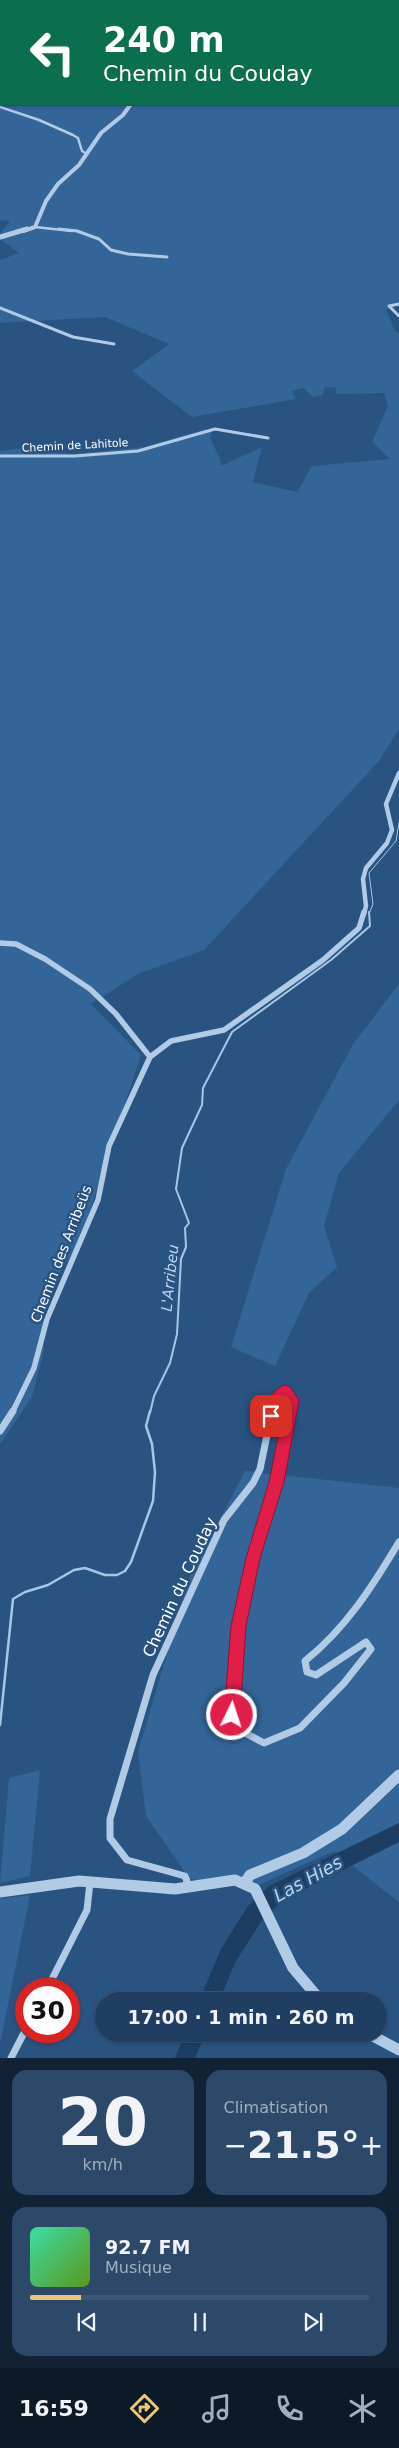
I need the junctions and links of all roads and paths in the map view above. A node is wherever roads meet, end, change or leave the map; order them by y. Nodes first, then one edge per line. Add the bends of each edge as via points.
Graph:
1 (130, 105) edge
2 (0, 107) edge
3 (87, 154) junction
4 (35, 227) junction
5 (0, 237) edge
6 (167, 257) dead end
7 (399, 304) edge
8 (0, 308) edge
9 (399, 316) edge
10 (114, 344) dead end
11 (268, 438) dead end
12 (0, 456) edge
13 (399, 773) edge
14 (0, 943) edge
15 (150, 1057) junction
16 (0, 1431) edge
17 (399, 1542) edge
18 (399, 1775) edge
19 (90, 1881) junction
20 (246, 1881) junction
21 (190, 1886) junction
22 (0, 1892) edge
23 (53, 1978) edge
24 (312, 1992) edge
25 (384, 2042) edge
26 (19, 2043) edge
27 (399, 2050) edge
28 (11, 2058) edge

1 - 3 street via 123,116 101,133
2 - 3 street via 74,135
3 - 4 street via 54,189
4 - 5 street
4 - 6 street via 77,231 98,239 111,250 128,254
7 - 9 street via 389,306
8 - 10 street via 73,337
11 - 12 street, Chemin de Lahitole via 215,429 138,451 75,456
13 - 15 street, Chemin des Arribeüs via 386,804 392,830 387,843 364,873 366,906 359,928 323,960 224,1030 171,1041
14 - 15 street via 16,944 90,989 116,1014
15 - 16 street, Chemin des Arribeüs via 110,1146 98,1200 47,1319 34,1368
17 - 21 street, Chemin du Couday via 360,1607 322,1648 305,1661 307,1672 316,1675 366,1642 371,1649 355,1670 300,1728 264,1742 247,1734 232,1715 239,1626 253,1558 276,1482 292,1400 285,1392 275,1399 260,1469 224,1520 153,1675 110,1819 110,1838 127,1860 185,1876
18 - 20 street via 342,1828 303,1853 250,1875
19 - 21 street via 176,1889
19 - 22 street
19 - 23 street via 87,1910
20 - 21 street via 230,1879
20 - 24 street via 255,1889 293,1968
25 - 27 street
26 - 28 street

